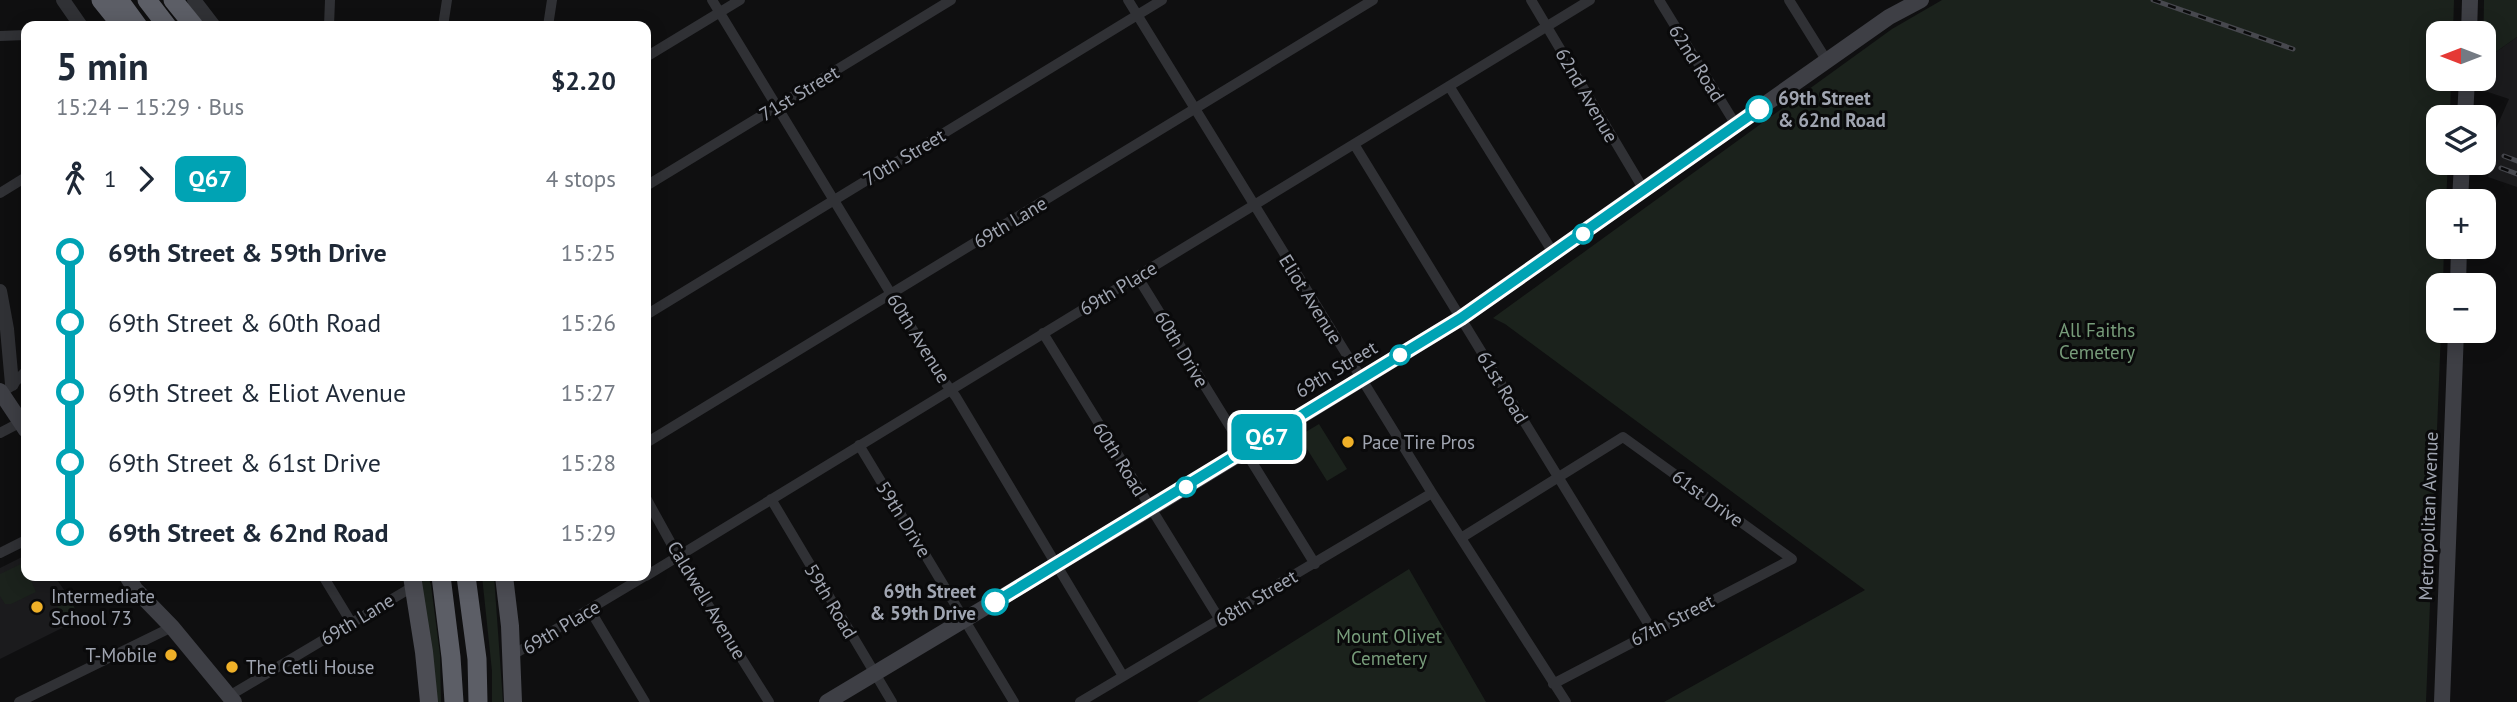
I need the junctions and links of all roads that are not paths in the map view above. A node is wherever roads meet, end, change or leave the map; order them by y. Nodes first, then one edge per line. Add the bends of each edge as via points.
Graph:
1 (63, 0) edge
2 (86, 0) edge
3 (101, 0) edge
4 (119, 0) edge
5 (147, 0) edge
6 (173, 0) edge
7 (194, 0) edge
8 (330, 0) edge
9 (447, 0) edge
10 (552, 0) edge
11 (712, 0) edge
12 (740, 0) edge
13 (951, 0) edge
14 (1128, 0) edge
15 (1162, 0) edge
16 (1373, 0) edge
17 (1531, 0) edge
18 (1590, 0) edge
19 (1659, 0) edge
20 (1789, 0) edge
21 (1921, 0) edge
22 (2470, 0) edge
23 (720, 12) junction
24 (1138, 16) junction
25 (78, 21) edge
26 (102, 21) edge
27 (118, 21) edge
28 (134, 21) edge
29 (163, 21) edge
30 (190, 21) edge
31 (210, 21) edge
32 (329, 21) edge
33 (444, 21) edge
34 (549, 21) edge
35 (2469, 21) edge
36 (1547, 27) junction
37 (21, 35) edge
38 (0, 36) edge
39 (651, 54) edge
40 (1827, 61) junction
41 (1450, 86) junction
42 (777, 106) junction
43 (1195, 109) junction
44 (1735, 125) junction
45 (1354, 144) junction
46 (21, 180) edge
47 (651, 183) edge
48 (1644, 190) junction
49 (0, 193) edge
50 (835, 200) junction
51 (1254, 205) junction
52 (1554, 254) junction
53 (1138, 276) junction
54 (0, 291) edge
55 (891, 294) junction
56 (651, 311) edge
57 (1461, 318) junction
58 (3, 322) edge
59 (1043, 333) junction
60 (2456, 343) edge
61 (11, 363) junction
62 (21, 370) edge
63 (21, 376) edge
64 (1361, 379) junction
65 (5, 390) edge
66 (951, 390) junction
67 (21, 420) edge
68 (21, 427) edge
69 (0, 433) edge
70 (651, 440) edge
71 (859, 445) junction
72 (1244, 452) junction
73 (1558, 477) junction
74 (1432, 493) junction
75 (771, 499) junction
76 (651, 507) edge
77 (1151, 509) junction
78 (1461, 538) junction
79 (21, 542) edge
80 (0, 553) edge
81 (679, 555) junction
82 (1792, 559) joint
83 (1315, 564) junction
84 (1056, 565) junction
85 (651, 573) edge
86 (130, 581) edge
87 (326, 581) edge
88 (413, 581) edge
89 (442, 581) edge
90 (467, 581) edge
91 (504, 581) edge
92 (638, 581) edge
93 (590, 610) junction
94 (965, 620) junction
95 (1220, 620) junction
96 (351, 622) junction
97 (172, 627) junction
98 (1652, 631) junction
99 (511, 656) junction
100 (874, 673) junction
101 (1123, 676) junction
102 (1553, 684) junction
103 (231, 699) edge
104 (515, 699) edge
105 (19, 702) edge
106 (429, 702) edge
107 (454, 702) edge
108 (478, 702) edge
109 (645, 702) edge
110 (769, 702) edge
111 (827, 702) edge
112 (892, 702) edge
113 (1014, 702) edge
114 (1080, 702) edge
115 (1566, 702) edge
116 (2442, 702) edge

1 - 25 street
2 - 26 highway
3 - 27 highway
4 - 28 highway
5 - 29 highway
6 - 30 highway
7 - 31 street
8 - 32 street
9 - 33 street
10 - 34 street
11 - 23 street, 60th Avenue
12 - 23 street
13 - 42 street, 71st Street
14 - 24 street, Eliot Avenue
15 - 24 street, 70th Street
16 - 43 street, 69th Lane
17 - 36 street, 62nd Avenue
18 - 36 street, 69th Place
19 - 44 street, 62nd Road
20 - 40 street
21 - 40 main road, 69th Street
22 - 35 main road
23 - 39 street
23 - 42 street, 60th Avenue
24 - 43 street, Eliot Avenue
24 - 50 street, 70th Street
36 - 41 street, 69th Place
36 - 48 street, 62nd Avenue
37 - 38 street
40 - 44 main road, 69th Street
41 - 45 street, 69th Place
41 - 52 street
42 - 47 street, 71st Street
42 - 50 street, 60th Avenue
43 - 51 street, Eliot Avenue
43 - 55 street, 69th Lane
44 - 48 main road, 69th Street
45 - 51 street, 69th Place
45 - 57 street, 61st Road
46 - 49 street
48 - 52 main road, 69th Street
50 - 55 street, 60th Avenue
50 - 56 street, 70th Street
51 - 53 street, 69th Place
51 - 64 street, Eliot Avenue
52 - 57 main road, 69th Street
53 - 59 street, 69th Place
53 - 72 street, 60th Drive
54 - 58 street
55 - 66 street, 60th Avenue
55 - 70 street, 69th Lane
57 - 64 main road, 69th Street
57 - 73 street, 61st Road
58 - 61 street
59 - 66 street, 69th Place
59 - 77 street, 60th Road
60 - 116 main road, Metropolitan Avenue
61 - 62 street
61 - 65 street
63 - 65 street
64 - 72 main road, 69th Street
64 - 74 street, Eliot Avenue
65 - 67 main road
66 - 71 street, 69th Place
66 - 84 street, 60th Avenue
68 - 69 street
71 - 75 street, 69th Place
71 - 94 street, 59th Drive
72 - 77 main road, 69th Street
72 - 83 street, 60th Drive
73 - 78 street
73 - 82 street, 61st Drive via 1623,437
73 - 98 street, 61st Road
74 - 78 street, Eliot Avenue
74 - 83 street, 68th Street
75 - 81 street, 69th Place
75 - 100 street, 59th Road
76 - 81 street, Caldwell Avenue
77 - 84 main road, 69th Street
77 - 95 street, 60th Road
78 - 102 street, Eliot Avenue
79 - 80 street
81 - 85 street, 69th Place
81 - 110 street, Caldwell Avenue
82 - 98 street, 67th Street
83 - 95 street, 68th Street
84 - 94 main road, 69th Street
84 - 101 street, 60th Avenue
86 - 97 main road
87 - 96 street
88 - 96 street, 69th Lane
88 - 106 main road
89 - 107 highway
90 - 108 highway
91 - 99 main road
92 - 93 street, 69th Place
93 - 99 street, 69th Place
93 - 109 street
94 - 100 main road, 69th Street
94 - 113 street, 59th Drive
95 - 101 street, 68th Street
96 - 103 street, 69th Lane
97 - 103 main road
97 - 105 street
98 - 102 street, 67th Street
99 - 104 main road
100 - 111 main road, 69th Street
100 - 112 street, 59th Road
101 - 114 street, 68th Street
102 - 115 street, Eliot Avenue

